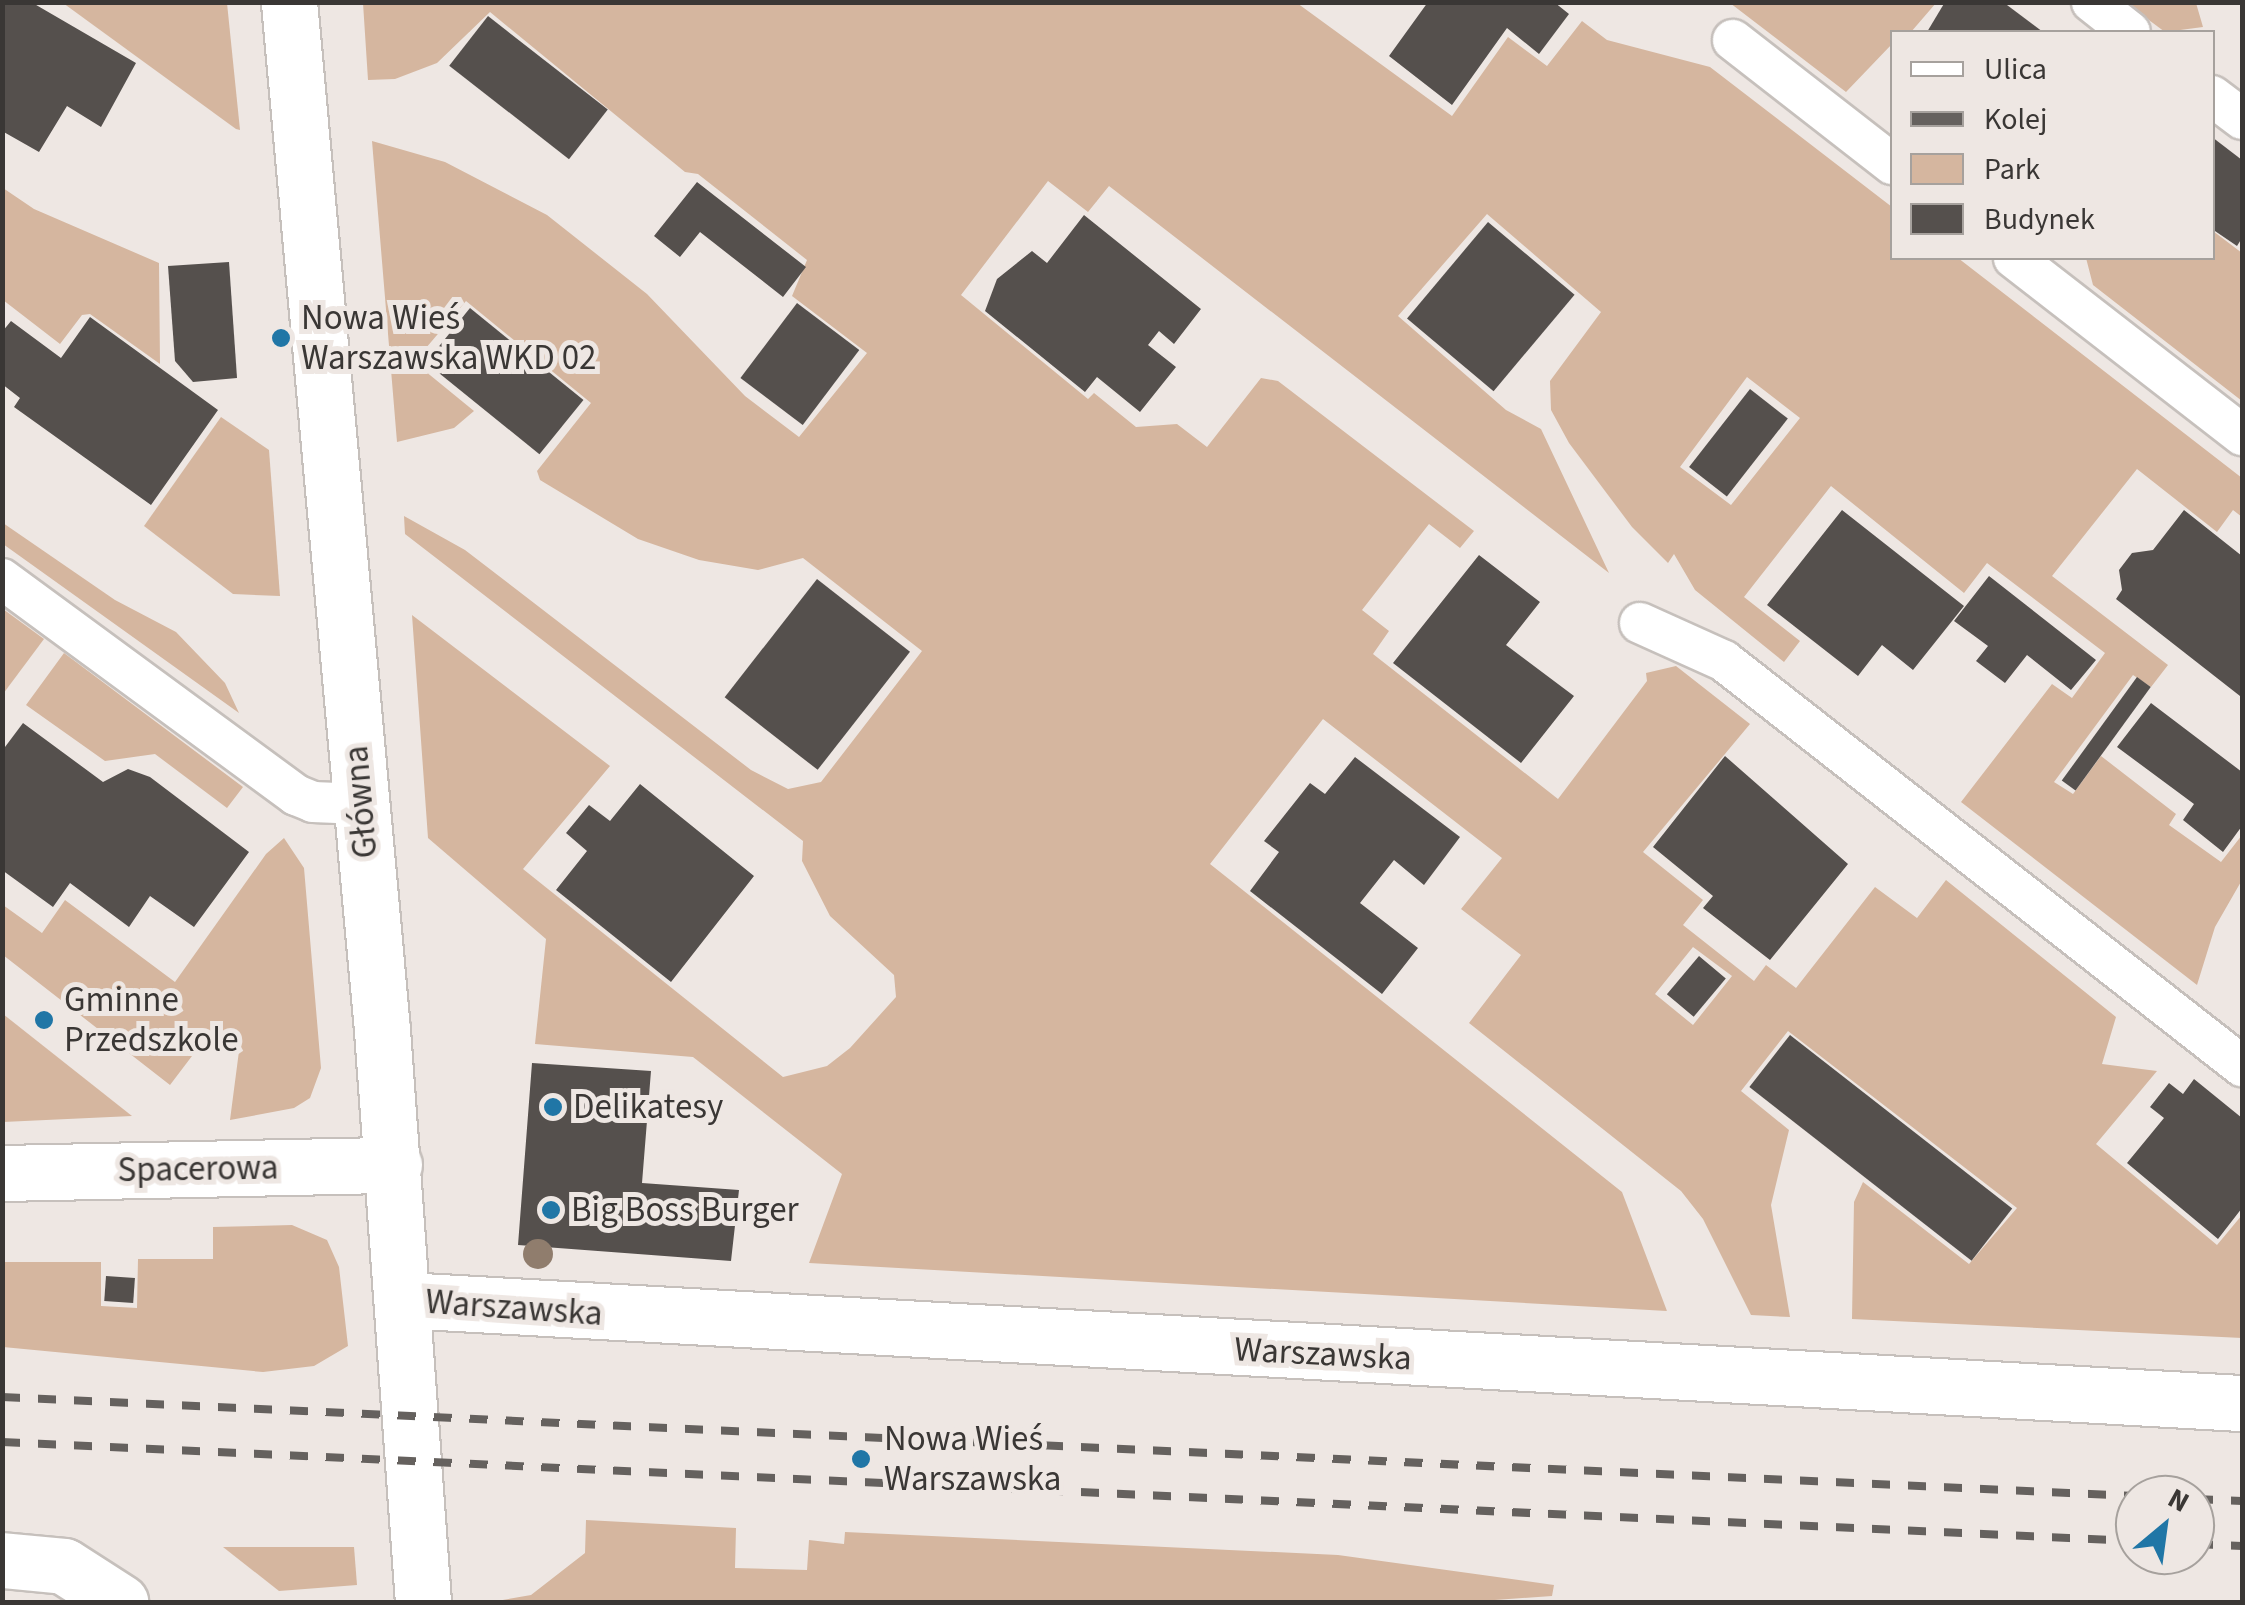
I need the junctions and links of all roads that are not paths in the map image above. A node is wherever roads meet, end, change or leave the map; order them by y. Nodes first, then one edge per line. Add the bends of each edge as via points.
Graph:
1 (289, 2) edge
2 (2092, 2) edge
3 (2127, 30) edge
4 (1733, 40) dead end
5 (2215, 98) edge
6 (2242, 120) edge
7 (1890, 162) edge
8 (2017, 260) edge
9 (2242, 435) edge
10 (2, 579) edge
11 (1640, 623) dead end
12 (361, 804) junction
13 (2242, 1066) edge
14 (394, 1165) junction
15 (2, 1173) edge
16 (404, 1300) junction
17 (2242, 1403) edge
18 (2, 1560) edge
19 (120, 1602) edge
20 (422, 1602) edge

1 - 12 street, Główna
2 - 3 lane
4 - 7 lane
5 - 6 lane
8 - 9 lane
10 - 12 lane via 296,795
11 - 13 lane via 1724,661
12 - 14 street, Główna
14 - 15 street, Spacerowa
14 - 16 street, Główna
16 - 17 street, Warszawska
16 - 20 street, Główna
18 - 19 street via 64,1566

